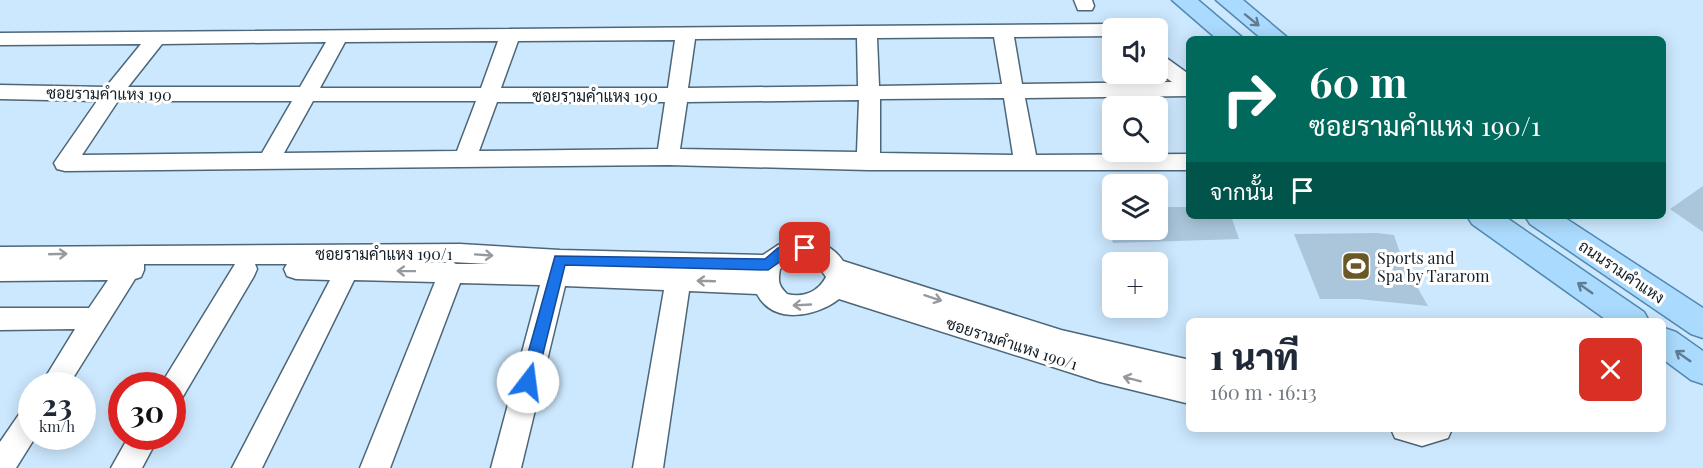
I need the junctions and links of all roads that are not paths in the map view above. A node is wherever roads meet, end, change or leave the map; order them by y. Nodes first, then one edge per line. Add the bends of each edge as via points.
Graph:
1 (1184, 0) edge
2 (1228, 0) edge
3 (1086, 6) edge
4 (1102, 20) edge
5 (1102, 30) edge
6 (867, 32) junction
7 (1004, 32) junction
8 (686, 33) junction
9 (510, 35) junction
10 (339, 36) junction
11 (1228, 36) edge
12 (1273, 36) edge
13 (158, 38) junction
14 (0, 39) edge
15 (1168, 70) edge
16 (1186, 85) edge
17 (1186, 88) edge
18 (870, 92) junction
19 (1014, 92) junction
20 (112, 94) junction
21 (305, 94) junction
22 (3, 95) edge
23 (490, 95) junction
24 (676, 95) junction
25 (668, 157) junction
26 (465, 160) junction
27 (268, 162) junction
28 (868, 162) junction
29 (1186, 162) edge
30 (1026, 163) junction
31 (1486, 219) edge
32 (1544, 219) edge
33 (0, 256) edge
34 (133, 262) junction
35 (558, 268) junction
36 (245, 269) junction
37 (346, 270) junction
38 (0, 272) edge
39 (452, 272) junction
40 (766, 274) junction
41 (836, 278) junction
42 (678, 280) junction
43 (98, 318) junction
44 (1621, 318) edge
45 (0, 319) edge
46 (1703, 325) edge
47 (990, 327) junction
48 (1666, 343) edge
49 (1703, 370) edge
50 (1186, 371) edge
51 (62, 372) edge
52 (183, 372) edge
53 (1186, 391) edge
54 (1412, 432) edge
55 (1430, 432) edge
56 (18, 440) edge
57 (137, 450) edge
58 (0, 467) edge
59 (126, 468) edge
60 (247, 468) edge
61 (375, 468) edge
62 (506, 468) edge
63 (648, 468) edge

1 - 11 main road
2 -> 12 main road
3 - 4 street
5 - 7 street
6 - 7 street
6 - 8 street
6 - 18 street
7 - 19 street
8 - 9 street
8 - 24 street
9 - 10 street
9 - 23 street
10 - 13 street
10 - 21 street
13 - 14 street
13 - 20 street
15 - 16 street
17 - 19 street, ซอยรามคำแหง 190
18 - 19 street, ซอยรามคำแหง 190
18 - 24 street, ซอยรามคำแหง 190
18 - 28 street
19 - 30 street
20 - 21 street, ซอยรามคำแหง 190
20 - 22 street, ซอยรามคำแหง 190
20 - 27 street via 64,163
21 - 23 street, ซอยรามคำแหง 190
21 - 27 street
23 - 24 street, ซอยรามคำแหง 190
23 - 26 street
24 - 25 street
25 - 26 street
25 - 28 street
26 - 27 street
28 - 30 street
29 - 30 street
44 -> 31 main road, ถนนรามคำแหง
32 - 46 main road, ถนนรามคำแหง
33 -> 34 street, ซอยรามคำแหง 190/1
34 -> 35 street, ซอยรามคำแหง 190/1 via 460,253
34 - 36 street, ซอยรามคำแหง 190/1
34 - 38 street, ซอยรามคำแหง 190/1
34 - 43 street
35 - 39 street, ซอยรามคำแหง 190/1
35 - 40 street, ซอยรามคำแหง 190/1
35 - 42 street, ซอยรามคำแหง 190/1
35 - 62 street
36 - 37 street, ซอยรามคำแหง 190/1
36 - 52 street
39 -> 37 street, ซอยรามคำแหง 190/1
37 - 60 street
39 - 61 street
40 - 41 street, ซอยรามคำแหง 190/1 via 783,252 805,248 825,254
41 -> 40 street via 816,303 798,306 780,302 767,291
40 -> 42 street, ซอยรามคำแหง 190/1
41 - 47 street, ซอยรามคำแหง 190/1 via 903,307
42 - 63 street
43 - 45 street
43 - 51 street
47 - 50 street, ซอยรามคำแหง 190/1
53 -> 47 street, ซอยรามคำแหง 190/1 via 1060,360
49 -> 48 main road
54 - 55 street
56 - 58 street
57 - 59 street

